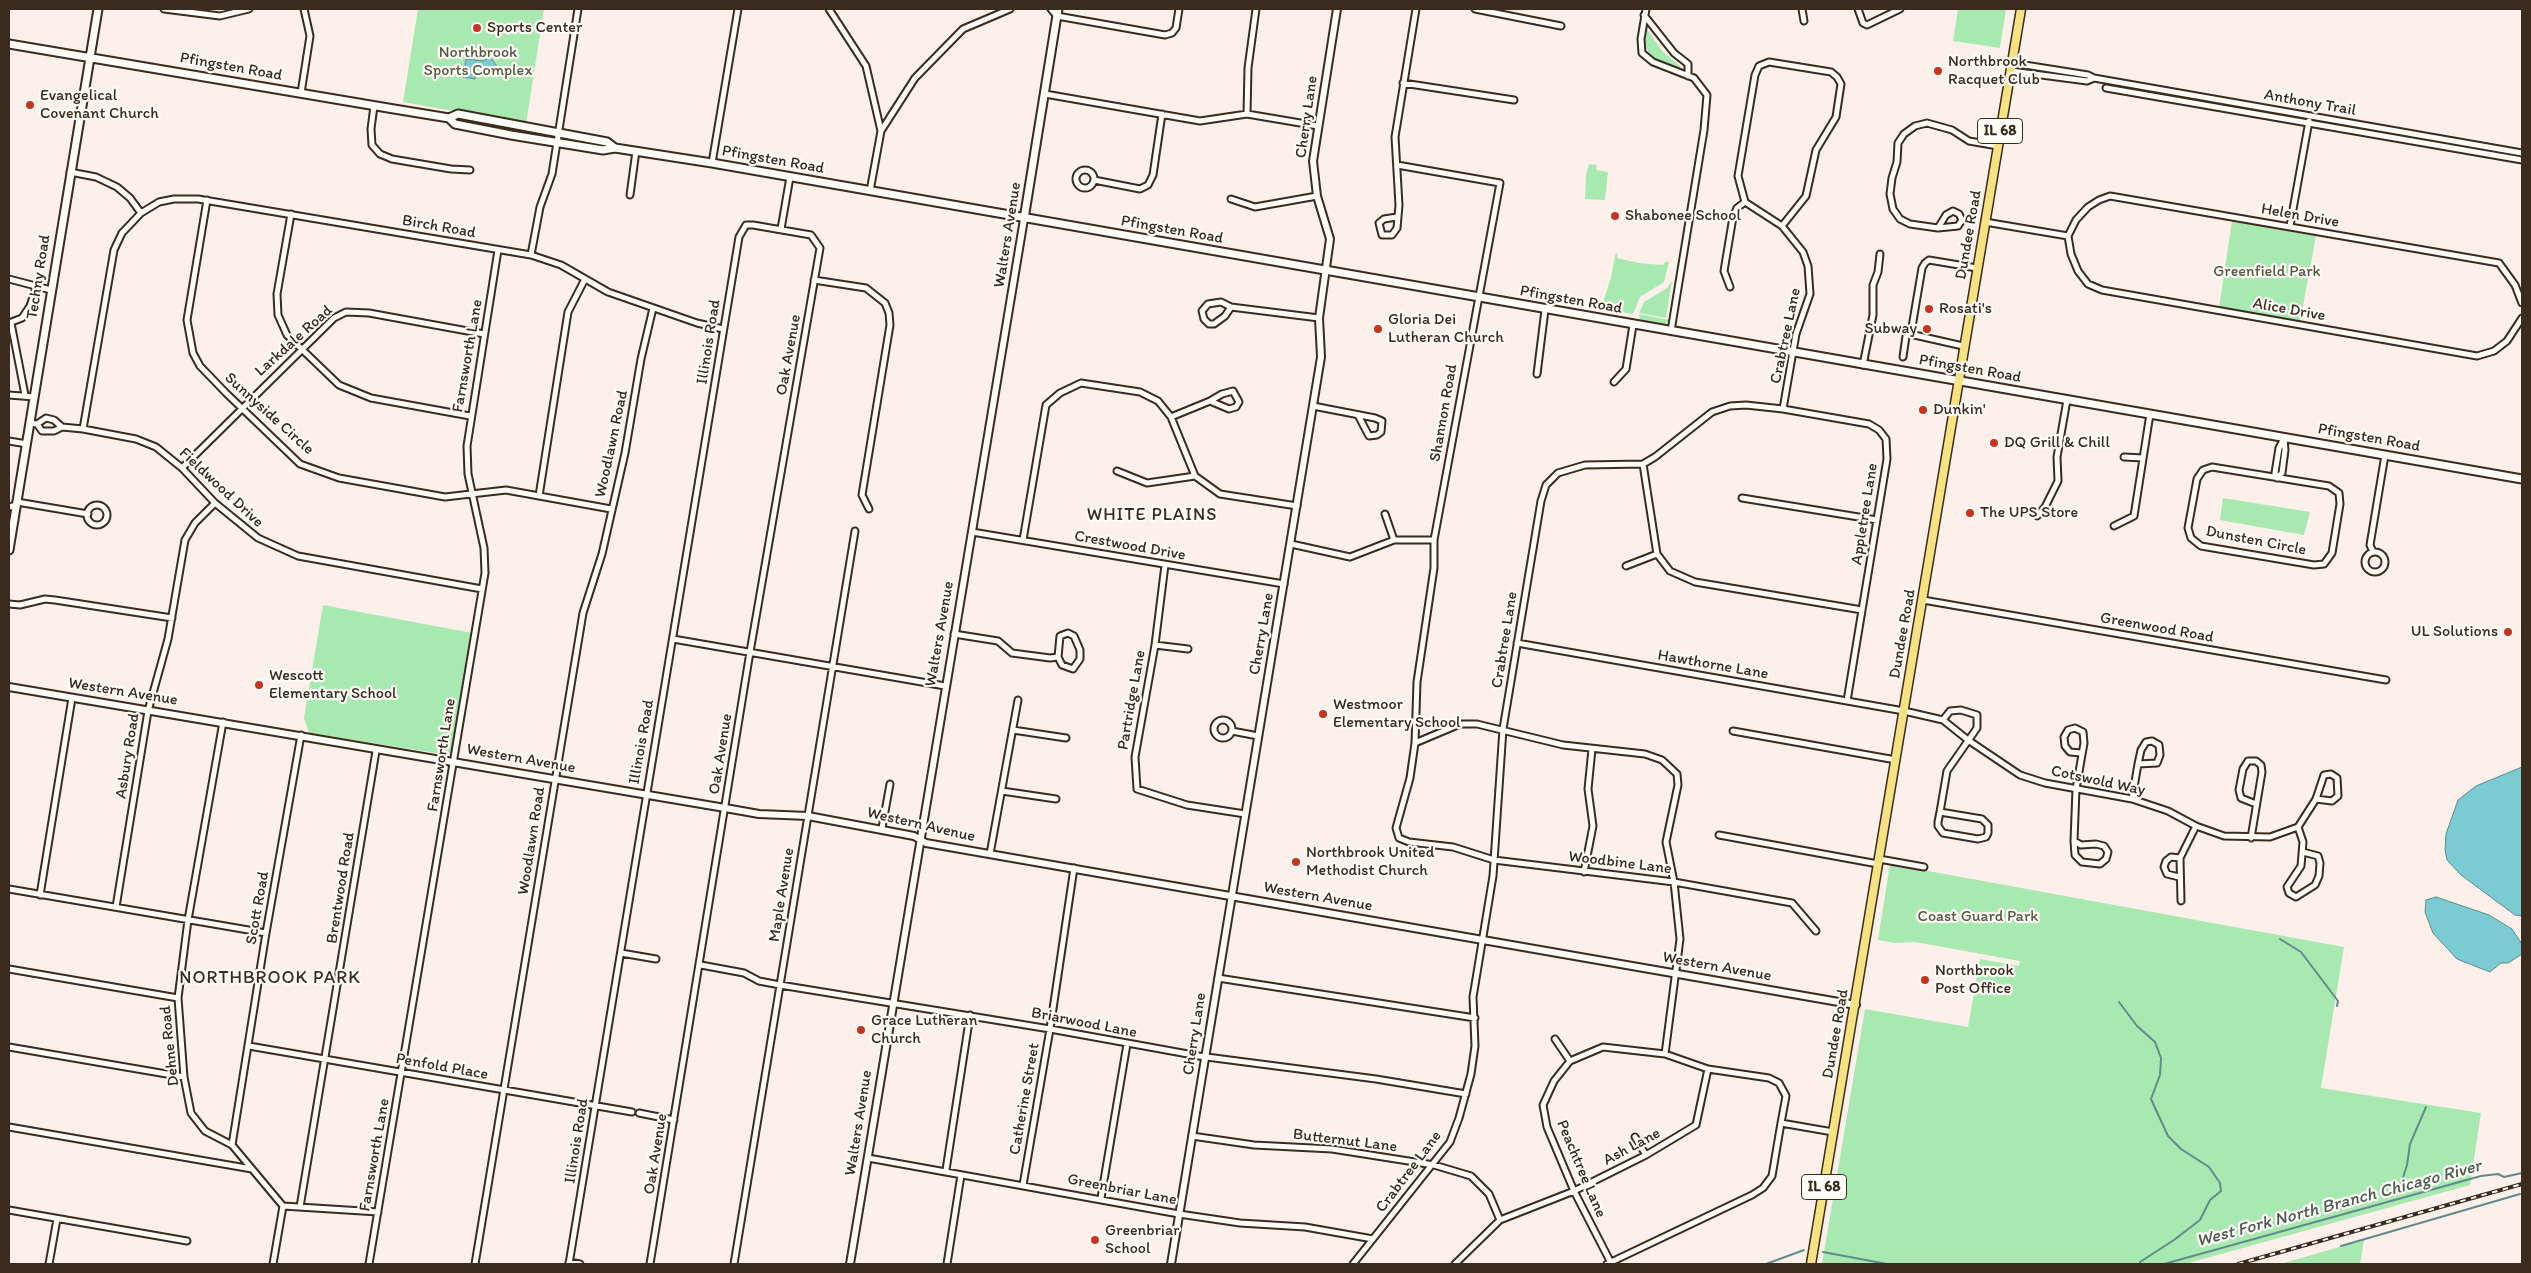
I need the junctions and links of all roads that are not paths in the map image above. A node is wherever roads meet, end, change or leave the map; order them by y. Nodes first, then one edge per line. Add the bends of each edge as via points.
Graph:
1 (98, 9) edge
2 (164, 9) edge
3 (249, 9) edge
4 (304, 9) edge
5 (578, 9) edge
6 (738, 9) edge
7 (828, 9) edge
8 (1010, 9) edge
9 (1050, 9) edge
10 (1179, 9) edge
11 (1256, 9) edge
12 (1337, 9) edge
13 (1416, 9) edge
14 (1474, 9) edge
15 (1646, 9) edge
16 (1802, 9) edge
17 (1858, 9) edge
18 (1900, 9) edge
19 (2020, 9) edge
20 (1058, 12) edge
21 (1644, 15) junction
22 (1804, 21) dead end
23 (1560, 26) dead end
24 (9, 44) edge
25 (90, 57) junction
26 (2011, 67) junction
27 (1688, 76) junction
28 (1404, 83) junction
29 (2156, 87) junction
30 (2106, 88) dead end
31 (301, 93) junction
32 (1045, 94) junction
33 (2154, 96) junction
34 (1514, 100) dead end
35 (374, 106) junction
36 (1162, 114) junction
37 (1247, 114) junction
38 (2310, 116) junction
39 (449, 118) junction
40 (2308, 123) junction
41 (513, 125) junction
42 (1318, 126) junction
43 (881, 131) junction
44 (558, 132) junction
45 (511, 135) junction
46 (557, 142) junction
47 (1998, 146) junction
48 (615, 148) junction
49 (636, 151) junction
50 (2522, 153) edge
51 (2522, 160) edge
52 (712, 163) junction
53 (1398, 165) junction
54 (470, 170) dead end
55 (70, 172) junction
56 (790, 177) junction
57 (1094, 180) dead end
58 (870, 191) junction
59 (630, 195) dead end
60 (1317, 196) junction
61 (1230, 199) dead end
62 (207, 200) junction
63 (1745, 202) junction
64 (141, 213) junction
65 (291, 214) junction
66 (1397, 217) junction
67 (1024, 219) junction
68 (1985, 222) junction
69 (1782, 226) junction
70 (2290, 226) junction
71 (1938, 228) junction
72 (781, 230) junction
73 (2068, 236) junction
74 (498, 250) junction
75 (1880, 254) dead end
76 (532, 255) junction
77 (1977, 268) junction
78 (1326, 270) junction
79 (9, 279) edge
80 (585, 279) junction
81 (814, 280) junction
82 (1730, 287) dead end
83 (36, 288) junction
84 (51, 290) junction
85 (1478, 298) junction
86 (2522, 303) edge
87 (1231, 307) junction
88 (653, 308) junction
89 (1545, 310) junction
90 (1319, 318) junction
91 (2522, 318) edge
92 (10, 323) edge
93 (1633, 325) junction
94 (1912, 327) dead end
95 (723, 329) junction
96 (1671, 331) junction
97 (484, 334) junction
98 (1963, 346) junction
99 (301, 350) junction
100 (1793, 352) junction
101 (1903, 357) dead end
102 (1863, 364) junction
103 (1536, 374) dead end
104 (1957, 381) junction
105 (1614, 382) dead end
106 (9, 395) edge
107 (24, 395) junction
108 (34, 397) junction
109 (2067, 400) junction
110 (1210, 401) junction
111 (1313, 406) junction
112 (241, 408) junction
113 (1783, 410) junction
114 (2150, 414) junction
115 (1358, 415) junction
116 (470, 416) junction
117 (1171, 417) junction
118 (34, 423) junction
119 (62, 427) junction
120 (83, 429) junction
121 (2284, 438) junction
122 (9, 441) edge
123 (27, 444) junction
124 (2385, 455) junction
125 (2124, 457) dead end
126 (2143, 458) junction
127 (1643, 464) junction
128 (182, 468) junction
129 (1117, 471) dead end
130 (1195, 476) junction
131 (2277, 478) junction
132 (2522, 479) edge
133 (472, 494) junction
134 (539, 496) junction
135 (1742, 498) dead end
136 (17, 503) junction
137 (215, 503) junction
138 (1297, 506) junction
139 (9, 507) edge
140 (611, 509) junction
141 (869, 509) dead end
142 (88, 514) dead end
143 (1385, 514) dead end
144 (2037, 516) dead end
145 (1877, 520) junction
146 (2114, 526) dead end
147 (855, 531) dead end
148 (972, 532) junction
149 (1023, 540) junction
150 (1394, 540) junction
151 (1434, 540) junction
152 (1291, 544) junction
153 (9, 550) edge
154 (2373, 552) dead end
155 (1657, 554) junction
156 (1166, 565) junction
157 (1626, 566) dead end
158 (1284, 584) junction
159 (482, 589) junction
160 (1923, 600) junction
161 (9, 604) edge
162 (1862, 610) junction
163 (172, 618) junction
164 (954, 634) junction
165 (673, 640) junction
166 (1517, 643) junction
167 (1155, 645) junction
168 (1188, 649) dead end
169 (750, 652) junction
170 (1058, 657) junction
171 (833, 666) junction
172 (2386, 680) dead end
173 (945, 686) junction
174 (9, 687) edge
175 (72, 698) junction
176 (1018, 700) dead end
177 (1846, 701) junction
178 (148, 711) junction
179 (1904, 711) junction
180 (1943, 720) junction
181 (223, 722) junction
182 (1503, 729) junction
183 (1013, 730) junction
184 (1232, 731) dead end
185 (1733, 731) dead end
186 (301, 735) junction
187 (1258, 736) junction
188 (1066, 738) dead end
189 (1968, 740) junction
190 (1415, 743) junction
191 (1592, 749) junction
192 (376, 751) junction
193 (2081, 753) junction
194 (1896, 760) junction
195 (454, 761) junction
196 (2138, 764) junction
197 (555, 778) junction
198 (890, 784) dead end
199 (2076, 789) junction
200 (1002, 791) junction
201 (646, 794) junction
202 (1056, 799) dead end
203 (2132, 799) junction
204 (2316, 799) junction
205 (2256, 804) junction
206 (725, 808) junction
207 (1940, 812) junction
208 (1245, 814) junction
209 (808, 816) junction
210 (2196, 826) junction
211 (2298, 827) junction
212 (882, 828) junction
213 (1719, 836) dead end
214 (2251, 838) junction
215 (920, 839) junction
216 (2074, 841) junction
217 (1409, 842) joint
218 (2303, 852) junction
219 (990, 854) junction
220 (2180, 858) junction
221 (1494, 860) junction
222 (1878, 862) junction
223 (1074, 868) junction
224 (1924, 868) dead end
225 (1584, 872) junction
226 (2179, 877) junction
227 (1674, 882) junction
228 (9, 889) edge
229 (40, 895) junction
230 (1231, 896) junction
231 (2181, 900) dead end
232 (116, 907) junction
233 (188, 920) junction
234 (1816, 931) dead end
235 (266, 933) junction
236 (1482, 939) junction
237 (621, 952) junction
238 (656, 958) dead end
239 (700, 965) junction
240 (9, 968) edge
241 (1676, 974) junction
242 (1218, 978) junction
243 (780, 985) junction
244 (178, 998) junction
245 (893, 1004) junction
246 (1856, 1005) junction
247 (970, 1015) junction
248 (1475, 1018) junction
249 (1050, 1029) junction
250 (1555, 1039) dead end
251 (1127, 1044) junction
252 (249, 1046) junction
253 (9, 1047) edge
254 (1665, 1054) junction
255 (1205, 1058) junction
256 (325, 1060) junction
257 (1570, 1061) junction
258 (1708, 1069) junction
259 (402, 1073) junction
260 (184, 1077) junction
261 (503, 1090) junction
262 (1466, 1094) junction
263 (595, 1106) junction
264 (632, 1112) dead end
265 (639, 1113) dead end
266 (674, 1120) junction
267 (1781, 1123) junction
268 (9, 1127) edge
269 (1834, 1132) junction
270 (1192, 1136) junction
271 (1635, 1137) dead end
272 (232, 1145) junction
273 (1646, 1155) junction
274 (868, 1158) junction
275 (1434, 1165) junction
276 (252, 1169) junction
277 (946, 1170) junction
278 (961, 1175) junction
279 (1023, 1185) junction
280 (1574, 1191) junction
281 (1101, 1198) junction
282 (283, 1206) junction
283 (300, 1207) junction
284 (9, 1210) edge
285 (378, 1212) junction
286 (1179, 1214) junction
287 (57, 1218) junction
288 (1500, 1220) junction
289 (1373, 1239) junction
290 (187, 1241) dead end
291 (569, 1263) edge
292 (1811, 1263) edge
293 (49, 1264) edge
294 (273, 1264) edge
295 (369, 1264) edge
296 (475, 1264) edge
297 (580, 1264) edge
298 (650, 1264) edge
299 (734, 1264) edge
300 (850, 1264) edge
301 (947, 1264) edge
302 (1171, 1264) edge
303 (1353, 1264) edge
304 (1455, 1264) edge
305 (1609, 1264) edge

1 - 25 main road, Techny Road
2 - 3 street via 220,16
4 - 31 street via 310,36
5 - 44 street
6 - 52 street
7 - 43 street via 866,66
8 - 43 street via 963,29 915,78
9 - 20 street
10 - 20 street via 1176,28 1165,35
11 - 37 street via 1248,68
12 - 42 street, Cherry Lane
13 - 28 street
14 - 23 street
15 - 21 street
16 - 22 street
17 - 18 street via 1863,23 1867,25
19 - 26 main road, Dundee Road / IL 68
20 - 32 main road, Walters Avenue
21 - 27 street via 1674,53 1688,64
21 - 27 street via 1642,53 1653,62
24 - 25 main road, Pfingsten Road
25 - 31 main road, Pfingsten Road
25 - 55 main road, Techny Road
26 - 29 street, Anthony Trail via 2088,75
26 - 47 main road, Dundee Road / IL 68
27 - 96 street via 1704,88 1707,104
28 - 34 street
28 - 53 street via 1395,137
29 - 33 street
29 - 38 street, Anthony Trail
30 - 33 street, Anthony Trail
31 - 35 main road, Pfingsten Road
32 - 36 street
32 - 67 main road, Walters Avenue
33 - 40 street, Anthony Trail
35 - 39 main road, Pfingsten Road
35 - 54 street via 372,145 380,154 392,159
36 - 37 street via 1200,121
36 - 57 street via 1153,175 1148,185 1140,189
37 - 42 street
38 - 40 street
38 - 50 street, Anthony Trail
39 - 41 main road, Pfingsten Road via 458,114
39 - 45 main road, Pfingsten Road via 455,124
40 - 51 street, Anthony Trail
40 - 70 street
41 - 44 main road, Pfingsten Road
41 - 45 main road
42 - 60 street, Cherry Lane via 1313,161
43 - 58 street
44 - 46 street
44 - 48 main road, Pfingsten Road via 607,142
45 - 46 main road, Pfingsten Road
46 - 48 main road, Pfingsten Road via 603,150
46 - 76 street via 552,174 540,207
47 - 68 main road, Dundee Road / IL 68
47 - 71 street via 1969,141 1952,130 1927,123 1915,126 1898,143 1890,194 1893,209 1905,222
48 - 49 main road, Pfingsten Road
49 - 52 main road, Pfingsten Road
49 - 59 street
52 - 56 main road, Pfingsten Road
53 - 66 street
53 - 85 street, Shannon Road via 1500,183
55 - 64 street via 117,187
55 - 84 main road, Techny Road
56 - 58 main road, Pfingsten Road
56 - 72 street
58 - 67 main road, Pfingsten Road
60 - 61 street via 1255,207
60 - 78 street, Cherry Lane via 1330,239
62 - 64 street, Birch Road via 174,199 159,202
62 - 65 street, Birch Road
62 - 112 street, Sunnyside Circle via 187,320 192,353 200,366
63 - 69 street, Crabtree Lane
63 - 69 street via 1738,176 1754,75 1760,66 1769,62 1831,72 1841,84 1836,117 1816,150 1806,196
63 - 82 street via 1732,217 1724,271
64 - 120 street, Birch Road via 122,233 114,250
65 - 74 street, Birch Road
65 - 99 street via 277,294 278,315 287,335
66 - 66 street via 1379,223 1382,235 1396,232
67 - 78 main road, Pfingsten Road
67 - 148 street, Walters Avenue
68 - 73 street
68 - 77 main road, Dundee Road / IL 68
69 - 100 street, Crabtree Lane via 1803,252 1810,280 1808,300
70 - 73 street, Helen Drive via 2110,196 2088,207
70 - 86 street, Helen Drive via 2499,264 2515,285
71 - 71 street via 1958,226 1962,220 1953,211 1946,215
72 - 81 street, Oak Avenue via 812,235 820,248
72 - 95 street, Illinois Road via 753,224 746,226 739,237
73 - 91 street, Alice Drive via 2078,271 2088,284 2102,290 2477,356 2494,351 2507,341
74 - 76 street, Birch Road
74 - 97 street, Farnsworth Lane
75 - 102 street
76 - 80 street, Birch Road via 561,265
77 - 94 street via 1929,260 1924,263
77 - 98 main road, Dundee Road / IL 68
78 - 85 main road, Pfingsten Road
78 - 90 street, Cherry Lane
79 - 83 street
80 - 88 street, Birch Road via 608,292
80 - 134 street via 568,312
81 - 141 street via 866,288 885,304 889,313 890,326 862,494
81 - 169 street, Oak Avenue
83 - 84 street
83 - 92 street via 22,318
84 - 108 main road, Techny Road
85 - 89 main road, Pfingsten Road
85 - 151 street, Shannon Road
87 - 87 street via 1222,302 1208,304 1202,311 1204,319 1214,324
87 - 90 street
88 - 95 street, Birch Road
88 - 140 street, Woodlawn Road
89 - 93 main road, Pfingsten Road
89 - 103 street
90 - 111 street, Cherry Lane via 1321,357
92 - 107 street
93 - 96 main road, Pfingsten Road
93 - 105 street via 1626,369
95 - 165 street, Illinois Road
96 - 100 main road, Pfingsten Road
97 - 99 street, Larkdale Road via 369,313 346,312 334,318
97 - 116 street, Farnsworth Lane
98 - 101 street via 1910,334 1906,336
98 - 104 main road, Dundee Road / IL 68
99 - 112 street, Larkdale Road
99 - 116 street via 339,385 371,398
100 - 102 main road, Pfingsten Road
100 - 113 street, Crabtree Lane
102 - 104 main road, Pfingsten Road
104 - 109 main road, Pfingsten Road
104 - 160 main road, Dundee Road / IL 68
106 - 107 street
107 - 108 street
108 - 118 main road, Techny Road
109 - 114 main road, Pfingsten Road
109 - 144 street via 2056,457 2058,481 2049,501
110 - 110 street via 1233,392 1239,402 1229,409
110 - 117 street
111 - 115 street
111 - 138 street, Cherry Lane
112 - 128 street, Larkdale Road
112 - 133 street, Sunnyside Circle via 300,464 339,478 445,497
113 - 127 street, Crabtree Lane via 1746,405 1712,412
113 - 145 street, Appletree Lane via 1869,424 1879,430 1888,449
114 - 121 main road, Pfingsten Road
114 - 126 street
115 - 115 street via 1369,436 1381,432 1382,422
116 - 133 street, Farnsworth Lane via 467,456
117 - 130 street
117 - 149 street via 1158,401 1140,392 1081,383 1060,393 1046,405
118 - 119 street, Fieldwood Drive via 46,418
118 - 119 street, Fieldwood Drive via 42,431
118 - 123 main road, Techny Road
119 - 120 street, Fieldwood Drive
120 - 128 street, Fieldwood Drive via 136,439 156,447
121 - 124 main road, Pfingsten Road
121 - 131 street via 2276,464
122 - 123 street
123 - 136 main road, Techny Road
124 - 132 main road, Pfingsten Road
124 - 154 street via 2370,545
125 - 126 street
126 - 146 street via 2134,516
127 - 155 street
127 - 166 street, Crabtree Lane via 1585,465 1558,473 1546,485
128 - 137 street, Fieldwood Drive
129 - 130 street via 1148,483
130 - 138 street via 1220,494
131 - 131 street, Dunsten Circle via 2329,486 2339,493 2332,553 2324,564 2201,546 2191,538 2188,528 2197,478 2203,470 2212,467
133 - 134 street, Sunnyside Circle via 506,490
133 - 159 street, Farnsworth Lane via 486,559
134 - 140 street, Sunnyside Circle
135 - 145 street
136 - 139 street
136 - 142 street
136 - 153 main road, Techny Road
137 - 159 street, Fieldwood Drive via 258,538 298,556
137 - 163 street, Asbury Road via 195,523 185,540
138 - 152 street, Cherry Lane
140 - 197 street, Woodlawn Road via 602,554 583,613
143 - 150 street
145 - 162 street, Appletree Lane
147 - 171 street, Maple Avenue
148 - 149 street, Crestwood Drive
148 - 164 street, Walters Avenue
149 - 156 street, Crestwood Drive
150 - 151 street
150 - 152 street via 1350,557
151 - 190 street, Shannon Road via 1434,568 1417,682
152 - 158 street, Cherry Lane
155 - 157 street
155 - 162 street via 1670,571 1695,582
156 - 158 street, Crestwood Drive
156 - 167 street, Partridge Lane
158 - 187 street, Cherry Lane
159 - 195 street, Farnsworth Lane
160 - 172 street, Greenwood Road
160 - 179 main road, Dundee Road / IL 68
161 - 163 street via 55,600
162 - 177 street, Appletree Lane
163 - 178 street, Asbury Road
164 - 170 street via 998,641 1012,653
164 - 173 street, Walters Avenue
165 - 169 street
165 - 201 street, Illinois Road
166 - 177 street, Hawthorne Lane
166 - 182 street, Crabtree Lane
167 - 168 street
167 - 208 street, Partridge Lane via 1134,757 1137,789 1187,805
169 - 171 street
169 - 206 street, Oak Avenue
170 - 170 street via 1060,636 1068,633 1074,636 1080,650 1078,664 1073,669 1067,668
171 - 173 street
171 - 209 street, Maple Avenue
173 - 215 street, Walters Avenue
174 - 175 street, Western Avenue
175 - 178 street, Western Avenue
175 - 229 street
176 - 183 street
177 - 179 street, Hawthorne Lane
178 - 181 street, Western Avenue
178 - 232 street, Asbury Road
179 - 180 street, Cotswold Way
179 - 194 main road, Dundee Road / IL 68
180 - 189 street, Cotswold Way
180 - 189 street via 1950,711 1961,710 1977,715 1978,728
181 - 186 street, Western Avenue
181 - 233 street, Dehne Road
182 - 190 street via 1460,724
182 - 191 street
182 - 221 street, Crabtree Lane
183 - 188 street
183 - 200 street
184 - 187 street
185 - 194 street
186 - 192 street, Western Avenue via 371,747
186 - 235 street, Scott Road
187 - 208 street, Cherry Lane
189 - 199 street, Cotswold Way via 2020,775
189 - 207 street via 1947,771
190 - 217 street, Shannon Road via 1410,778 1396,828 1400,838
191 - 225 street via 1588,789 1593,826
191 - 227 street via 1645,754 1662,760 1677,774 1678,785 1666,842
192 - 195 street, Western Avenue
192 - 256 street, Brentwood Road
193 - 193 street via 2083,732 2075,728 2068,730 2064,737 2065,746 2070,752
193 - 199 street
194 - 222 main road, Dundee Road / IL 68
195 - 197 street, Western Avenue
195 - 259 street, Farnsworth Lane
196 - 196 street via 2146,742 2159,745 2157,763
196 - 203 street
197 - 201 street, Western Avenue
197 - 261 street, Woodlawn Road
198 - 212 street
199 - 203 street, Cotswold Way
199 - 216 street
200 - 202 street
200 - 219 street
201 - 206 street, Western Avenue
201 - 237 street, Illinois Road
203 - 210 street, Cotswold Way via 2168,811
204 - 204 street via 2324,776 2331,774 2337,778 2338,796 2332,801
204 - 211 street
205 - 205 street via 2262,772 2256,761 2248,761 2239,790 2241,798
205 - 214 street
206 - 209 street, Western Avenue via 759,814
206 - 239 street, Oak Avenue
207 - 207 street via 1938,826 1943,833 1978,839 1988,833 1988,825 1982,819
208 - 230 street, Cherry Lane
209 - 212 street, Western Avenue
209 - 243 street, Maple Avenue
210 - 214 street, Cotswold Way via 2224,836
210 - 220 street
211 - 214 street, Cotswold Way via 2270,837
211 - 218 street
212 - 215 street, Western Avenue
213 - 222 street
215 - 219 street, Western Avenue via 926,843
215 - 245 street, Walters Avenue
216 - 216 street via 2075,855 2082,862 2100,864 2106,859 2108,852 2104,846 2081,845
217 - 221 street, Woodbine Lane via 1453,847
218 - 218 street via 2301,866 2287,887 2288,893 2296,897 2315,885 2319,876 2318,856
219 - 223 street, Western Avenue
220 - 226 street
220 - 226 street via 2171,857 2164,867 2167,874
221 - 225 street, Woodbine Lane
221 - 236 street, Crabtree Lane
222 - 224 street
222 - 246 main road, Dundee Road / IL 68
223 - 230 street, Western Avenue
223 - 249 street, Catherine Street
225 - 227 street, Woodbine Lane
226 - 231 street
227 - 234 street, Woodbine Lane via 1792,902
227 - 241 street via 1680,939
228 - 229 street
229 - 232 street
230 - 236 street, Western Avenue
230 - 242 street, Cherry Lane
232 - 233 street
233 - 235 street
233 - 244 street, Dehne Road
235 - 252 street, Scott Road
236 - 241 street, Western Avenue
236 - 248 street, Crabtree Lane via 1473,998
237 - 238 street
237 - 263 street, Illinois Road
239 - 243 street, Briarwood Lane via 744,973 759,981
239 - 266 street, Oak Avenue
240 - 244 street
241 - 246 street, Western Avenue
241 - 254 street
242 - 248 street
242 - 255 street, Cherry Lane
243 - 245 street, Briarwood Lane
243 - 299 street, Maple Avenue
244 - 260 street, Dehne Road
245 - 247 street, Briarwood Lane
245 - 274 street, Walters Avenue
246 - 269 main road, Dundee Road / IL 68
247 - 249 street, Briarwood Lane
247 - 277 street
248 - 262 street, Crabtree Lane via 1475,1046
249 - 251 street, Briarwood Lane
249 - 279 street, Catherine Street
250 - 257 street
251 - 255 street, Briarwood Lane
251 - 281 street
252 - 256 street, Penfold Place
252 - 272 street, Scott Road
253 - 260 street
254 - 257 street, Peachtree Lane via 1603,1046
254 - 258 street
255 - 262 street, Briarwood Lane via 1376,1079
255 - 270 street, Cherry Lane
256 - 259 street, Penfold Place
256 - 283 street, Brentwood Road
257 - 280 street, Peachtree Lane via 1554,1081 1543,1105 1547,1127
258 - 267 street via 1769,1078 1780,1083 1786,1096
258 - 273 street, Ash Lane via 1696,1126
259 - 261 street, Penfold Place
259 - 285 street, Farnsworth Lane
260 - 272 street, Dehne Road via 191,1113 205,1131
261 - 263 street, Penfold Place
261 - 296 street, Woodlawn Road
262 - 275 street, Crabtree Lane via 1450,1142
263 - 264 street, Penfold Place
263 - 291 street, Illinois Road
265 - 266 street
266 - 298 street, Oak Avenue
267 - 269 street
267 - 305 street via 1772,1176 1763,1188
268 - 276 street
269 - 292 main road, Dundee Road / IL 68
270 - 275 street, Butternut Lane via 1254,1145 1332,1149
270 - 286 street, Cherry Lane
271 - 273 street
272 - 276 street, Dehne Road
273 - 280 street, Ash Lane
274 - 277 street, Greenbriar Lane
274 - 300 street, Walters Avenue
275 - 288 street, Butternut Lane via 1471,1176 1489,1194
275 - 289 street, Crabtree Lane
276 - 282 street, Dehne Road
277 - 278 street, Greenbriar Lane
278 - 279 street, Greenbriar Lane
278 - 301 street
279 - 281 street, Greenbriar Lane
280 - 288 street, Ash Lane
280 - 305 street, Peachtree Lane
281 - 286 street, Greenbriar Lane
282 - 283 street
282 - 294 street
283 - 285 street
284 - 287 street
285 - 295 street, Farnsworth Lane
286 - 289 street, Greenbriar Lane via 1240,1223 1305,1227
286 - 302 street, Cherry Lane
287 - 290 street
287 - 293 street
288 - 304 street, Ash Lane
289 - 303 street, Crabtree Lane
291 - 297 street

